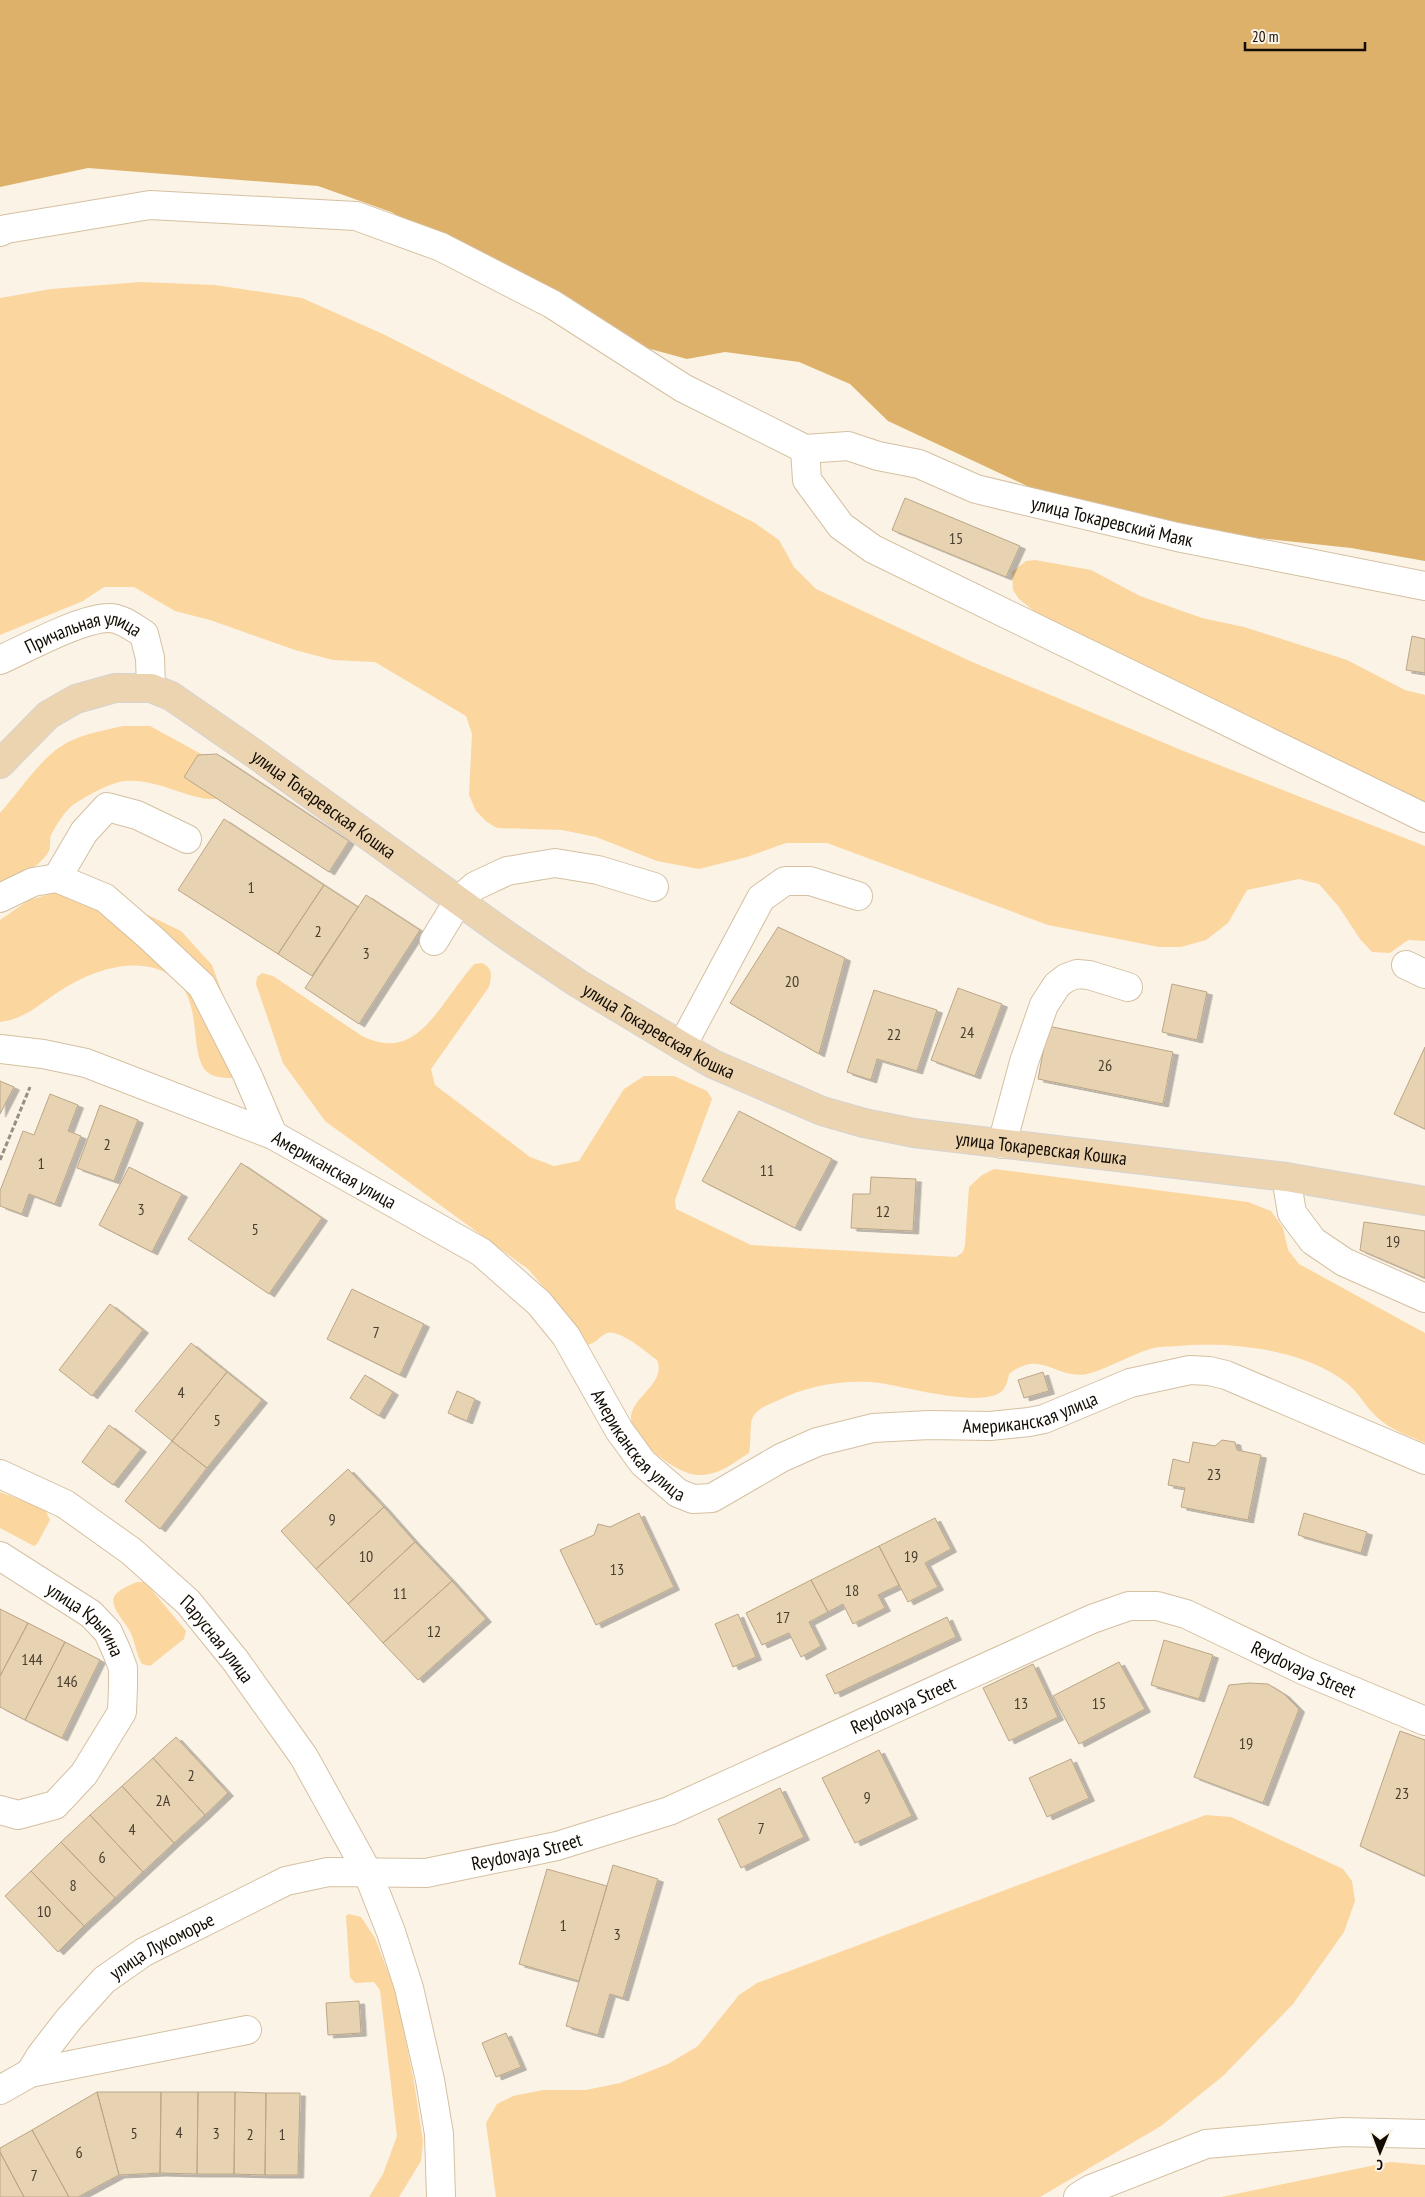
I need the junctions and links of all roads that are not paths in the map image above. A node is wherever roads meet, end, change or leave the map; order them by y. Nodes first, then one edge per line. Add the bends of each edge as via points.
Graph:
1 (0, 232) edge
2 (805, 448) junction
3 (1425, 586) edge
4 (0, 660) edge
5 (151, 688) junction
6 (0, 764) edge
7 (1425, 818) edge
8 (187, 839) dead end
9 (57, 878) junction
10 (654, 887) dead end
11 (858, 896) dead end
12 (0, 898) edge
13 (459, 900) junction
14 (434, 941) dead end
15 (1128, 987) dead end
16 (682, 1046) junction
17 (0, 1048) edge
18 (272, 1135) junction
19 (1002, 1144) junction
20 (1286, 1177) junction
21 (1425, 1201) edge
22 (1425, 1298) edge
23 (1425, 1460) edge
24 (0, 1474) edge
25 (0, 1556) edge
26 (1425, 1721) edge
27 (0, 1810) edge
28 (367, 1871) junction
29 (247, 2030) dead end
30 (30, 2073) junction
31 (0, 2090) edge
32 (1425, 2134) edge
33 (441, 2197) edge
34 (1078, 2197) edge

1 - 2 street via 150,205 356,216 441,247 552,304 683,388
2 - 3 street, улица Токаревский Маяк via 848,446 919,464 976,489 1177,537
2 - 7 street via 807,480 841,526 873,549
4 - 5 street, Причальная улица via 86,622 110,618 125,622 144,634 150,658
5 - 6 main road, улица Токаревская Кошка via 115,688 76,699 48,715
5 - 13 main road, улица Токаревская Кошка via 171,696
8 - 9 street via 136,814 106,807 84,832
9 - 12 street via 33,882
9 - 18 street via 105,898 202,986 247,1074
10 - 13 street via 598,870 555,863 494,876
11 - 16 street via 810,881 784,881 761,898
13 - 14 street
13 - 16 main road, улица Токаревская Кошка via 579,984
15 - 19 street via 1077,974 1057,985 1044,1005 1024,1062
16 - 19 main road, улица Токаревская Кошка via 713,1064 822,1111 914,1133
17 - 18 street, Американская улица via 86,1063
18 - 23 street, Американская улица via 481,1252 539,1303 566,1336 619,1430 644,1463 678,1493 693,1499 712,1498 781,1458 817,1442 873,1428 1029,1422 1130,1383 1190,1370 1226,1375
19 - 20 main road, улица Токаревская Кошка
20 - 21 main road, улица Токаревская Кошка
20 - 22 street via 1292,1213 1312,1241 1344,1262
24 - 28 street, Парусная улица via 65,1504 132,1551 188,1602 235,1660 304,1758
25 - 27 street, улица Крыгина via 91,1614 108,1632 123,1668 122,1712 84,1774 54,1805 18,1815
26 - 28 street, Reydovaya Street via 1304,1671 1186,1614 1157,1606 1128,1606 1083,1623 668,1811 527,1853 426,1873
28 - 30 street, улица Лукоморье via 328,1872 286,1881 144,1952 104,1980 69,2019
28 - 33 street, Парусная улица via 410,1988 438,2125
29 - 30 street
30 - 31 street, улица Лукоморье
32 - 34 street via 1343,2132 1206,2144

